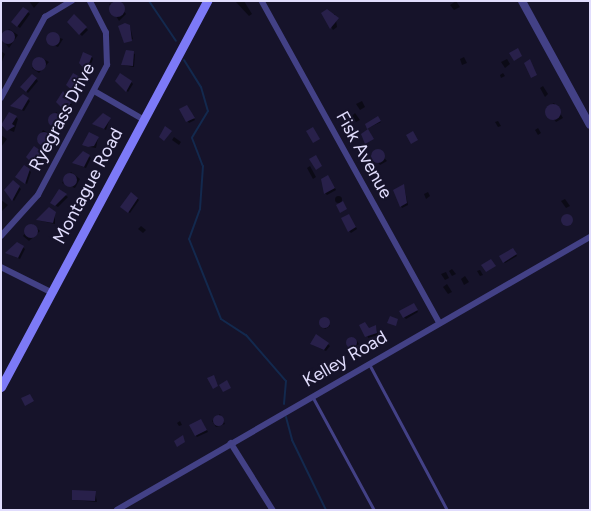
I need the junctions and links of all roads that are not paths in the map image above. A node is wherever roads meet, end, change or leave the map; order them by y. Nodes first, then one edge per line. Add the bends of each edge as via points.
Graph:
1 (72, 1) edge
2 (90, 1) edge
3 (207, 1) edge
4 (262, 1) edge
5 (522, 1) edge
6 (96, 92) junction
7 (1, 98) edge
8 (141, 118) junction
9 (590, 125) edge
10 (1, 236) edge
11 (590, 237) edge
12 (1, 266) edge
13 (51, 292) junction
14 (440, 323) junction
15 (369, 363) junction
16 (1, 387) edge
17 (312, 396) junction
18 (231, 443) junction
19 (117, 510) edge
20 (272, 510) edge
21 (374, 510) edge
22 (447, 510) edge

1 - 7 street via 45,18
2 - 6 street, Ryegrass Drive via 106,33 108,47 107,65
3 - 8 main road, Montague Road
4 - 14 street, Fisk Avenue
5 - 9 street
6 - 8 street
6 - 10 street, Ryegrass Drive via 38,194
8 - 13 main road, Montague Road
11 - 14 street, Kelley Road
12 - 13 street
13 - 16 main road, Montague Road
14 - 15 street, Kelley Road
15 - 17 street, Kelley Road
15 - 22 lane
17 - 18 street, Kelley Road
17 - 21 lane
18 - 19 street, Kelley Road
18 - 20 street

